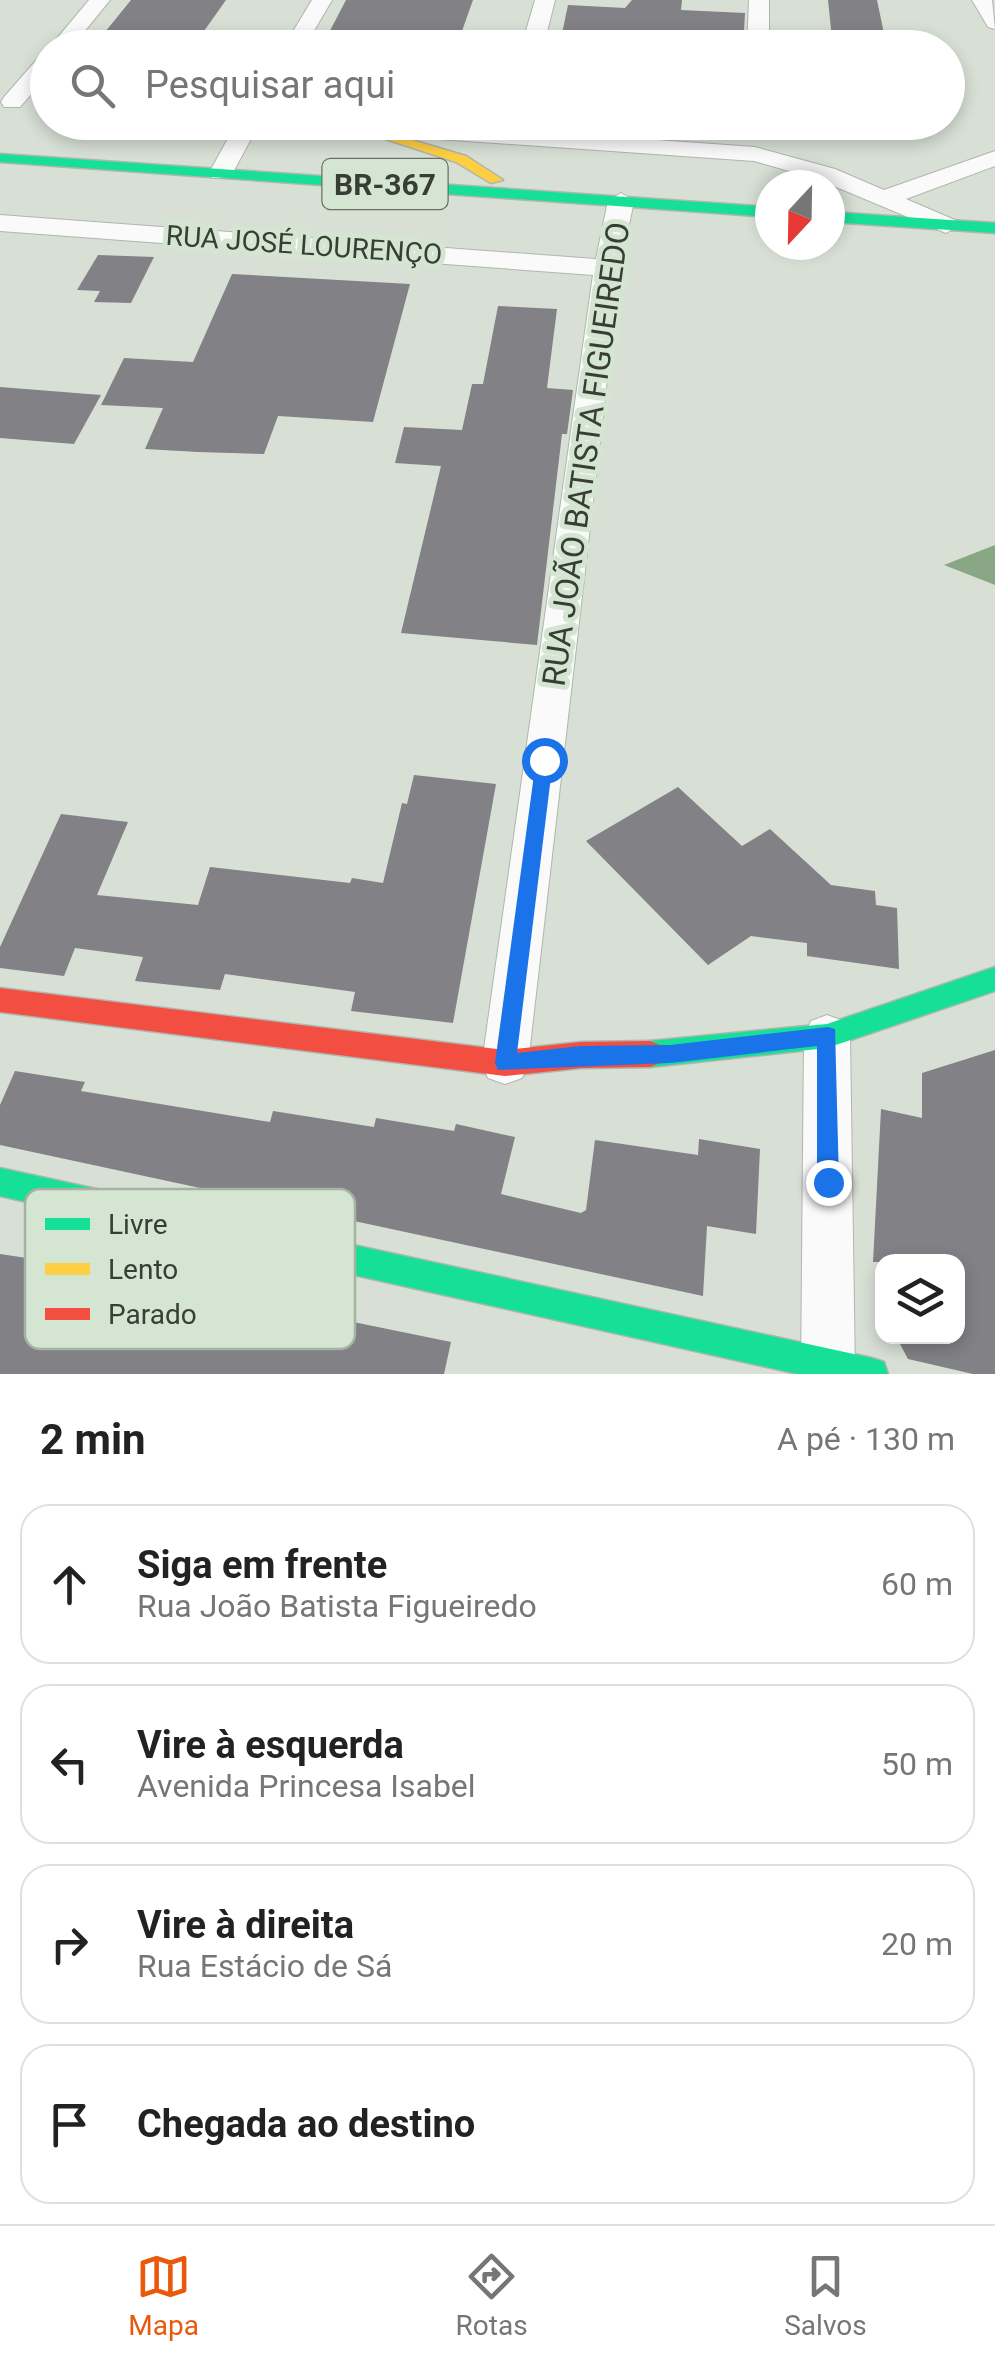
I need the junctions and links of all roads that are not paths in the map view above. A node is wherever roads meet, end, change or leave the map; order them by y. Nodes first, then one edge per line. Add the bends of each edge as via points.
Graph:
1 (100, 0) edge
2 (322, 0) edge
3 (545, 0) edge
4 (759, 0) edge
5 (74, 30) edge
6 (304, 30) edge
7 (537, 30) edge
8 (758, 30) edge
9 (30, 78) edge
10 (6, 101) edge
11 (239, 140) edge
12 (403, 140) edge
13 (611, 140) edge
14 (755, 140) edge
15 (755, 154) junction
16 (0, 158) edge
17 (995, 158) edge
18 (221, 173) junction
19 (520, 194) junction
20 (888, 198) junction
21 (621, 201) junction
22 (755, 211) edge
23 (845, 217) edge
24 (0, 222) edge
25 (946, 225) junction
26 (995, 228) edge
27 (608, 268) junction
28 (995, 979) edge
29 (0, 1000) edge
30 (828, 1036) junction
31 (505, 1063) junction
32 (0, 1182) edge
33 (31, 1189) edge
34 (355, 1262) edge
35 (843, 1371) edge

1 - 5 street
2 - 6 street
3 - 7 street
4 - 8 street
9 - 10 street
11 - 18 street
12 - 19 main road via 462,159
13 - 15 street
14 - 15 street
15 - 20 street
16 - 18 main road, BR-367
17 - 20 street
18 - 19 main road, BR-367
19 - 21 main road, BR-367
20 - 25 street
21 - 22 main road, BR-367
21 - 27 street, RUA JOÃO BATISTA FIGUEIREDO
23 - 25 main road
24 - 27 street, RUA JOSÉ LOURENÇO
25 - 26 main road
27 - 31 street, RUA JOÃO BATISTA FIGUEIREDO
28 - 30 main road
29 - 31 main road
30 - 31 main road
30 - 35 street
32 - 33 main road
34 - 35 main road

